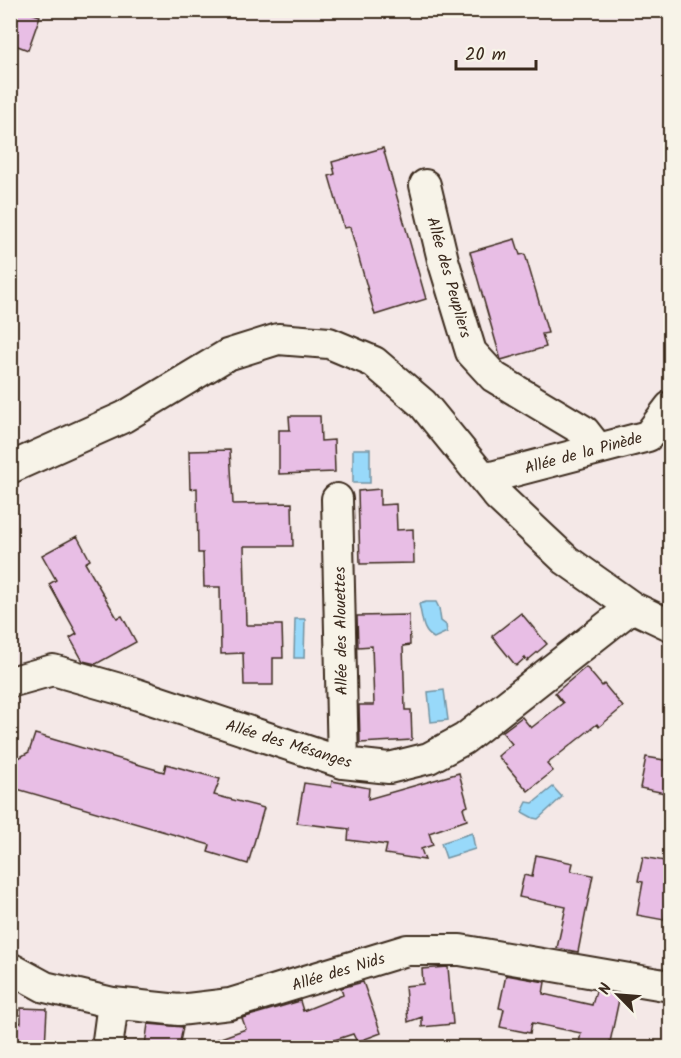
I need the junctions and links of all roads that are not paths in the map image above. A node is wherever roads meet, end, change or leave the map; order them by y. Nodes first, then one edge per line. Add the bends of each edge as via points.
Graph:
1 (425, 186) dead end
2 (670, 407) edge
3 (598, 449) junction
4 (10, 468) edge
5 (484, 479) junction
6 (338, 499) dead end
7 (632, 607) junction
8 (670, 626) edge
9 (10, 682) edge
10 (343, 762) junction
11 (10, 968) edge
12 (670, 986) edge
13 (113, 1003) junction
14 (107, 1047) edge

1 - 3 street, Allée des Peupliers via 442,260 471,352 494,377 584,431
2 - 3 street, Allée de la Pinède via 648,436
3 - 5 street, Allée de la Pinède
4 - 5 street via 124,417 227,356 278,339 329,344 374,362 423,404
5 - 7 street via 566,560
6 - 10 street, Allée des Alouettes
7 - 8 street
7 - 10 street, Allée des Mésanges via 464,739 429,758 389,768
9 - 10 street, Allée des Mésanges via 53,670
11 - 13 street, Allée des Nids via 45,987
12 - 13 street, Allée des Nids via 460,950 406,950 230,1004 180,1010
13 - 14 street

